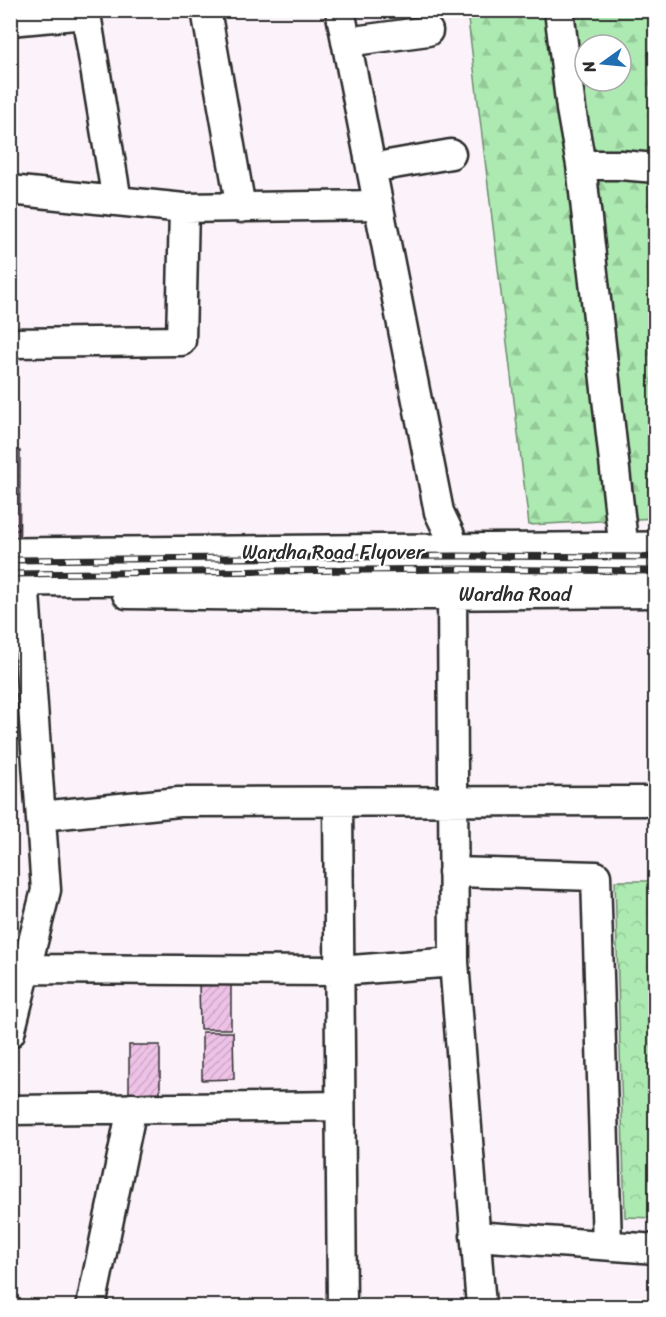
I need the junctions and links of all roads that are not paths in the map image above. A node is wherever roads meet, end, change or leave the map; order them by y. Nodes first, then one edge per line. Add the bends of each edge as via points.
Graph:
1 (206, 10) edge
2 (340, 10) edge
3 (560, 10) edge
4 (86, 12) edge
5 (10, 21) edge
6 (428, 31) dead end
7 (346, 42) junction
8 (451, 154) dead end
9 (581, 165) junction
10 (371, 168) junction
11 (656, 168) edge
12 (10, 190) edge
13 (117, 201) junction
14 (378, 205) junction
15 (184, 208) junction
16 (241, 208) junction
17 (10, 343) edge
18 (622, 533) junction
19 (656, 533) edge
20 (450, 536) junction
21 (10, 539) edge
22 (656, 549) edge
23 (10, 555) edge
24 (656, 575) edge
25 (15, 589) edge
26 (656, 593) edge
27 (452, 594) junction
28 (338, 801) junction
29 (656, 801) edge
30 (452, 803) junction
31 (41, 816) junction
32 (453, 872) junction
33 (453, 962) junction
34 (26, 969) junction
35 (339, 971) junction
36 (10, 1033) edge
37 (340, 1106) junction
38 (132, 1108) junction
39 (10, 1110) edge
40 (475, 1236) junction
41 (607, 1245) junction
42 (656, 1248) edge
43 (91, 1306) edge
44 (342, 1306) edge
45 (481, 1306) edge

1 - 16 street
2 - 7 street
3 - 9 street
4 - 5 street
4 - 13 street
6 - 7 street
7 - 10 street
8 - 10 street
9 - 11 street
9 - 18 street
10 - 14 street
12 - 13 street
13 - 15 street
14 - 16 street
14 - 20 street via 439,512
15 - 16 street
15 - 17 street via 181,341
18 - 19 street
18 - 20 street
20 - 21 street
22 - 23 highway, Wardha Road Flyover
24 - 25 highway, Wardha Road Flyover
25 - 27 street, Wardha Road
25 - 31 street
26 - 27 street, Wardha Road
27 - 30 street
28 - 30 street
28 - 31 street via 179,802
28 - 35 street
29 - 30 street
30 - 32 street
31 - 34 street via 46,890
32 - 33 street
32 - 41 street via 596,876
33 - 35 street
33 - 40 street
34 - 35 street
34 - 36 street
35 - 37 street
37 - 38 street
37 - 44 street
38 - 39 street
38 - 43 street
40 - 41 street
40 - 45 street
41 - 42 street

